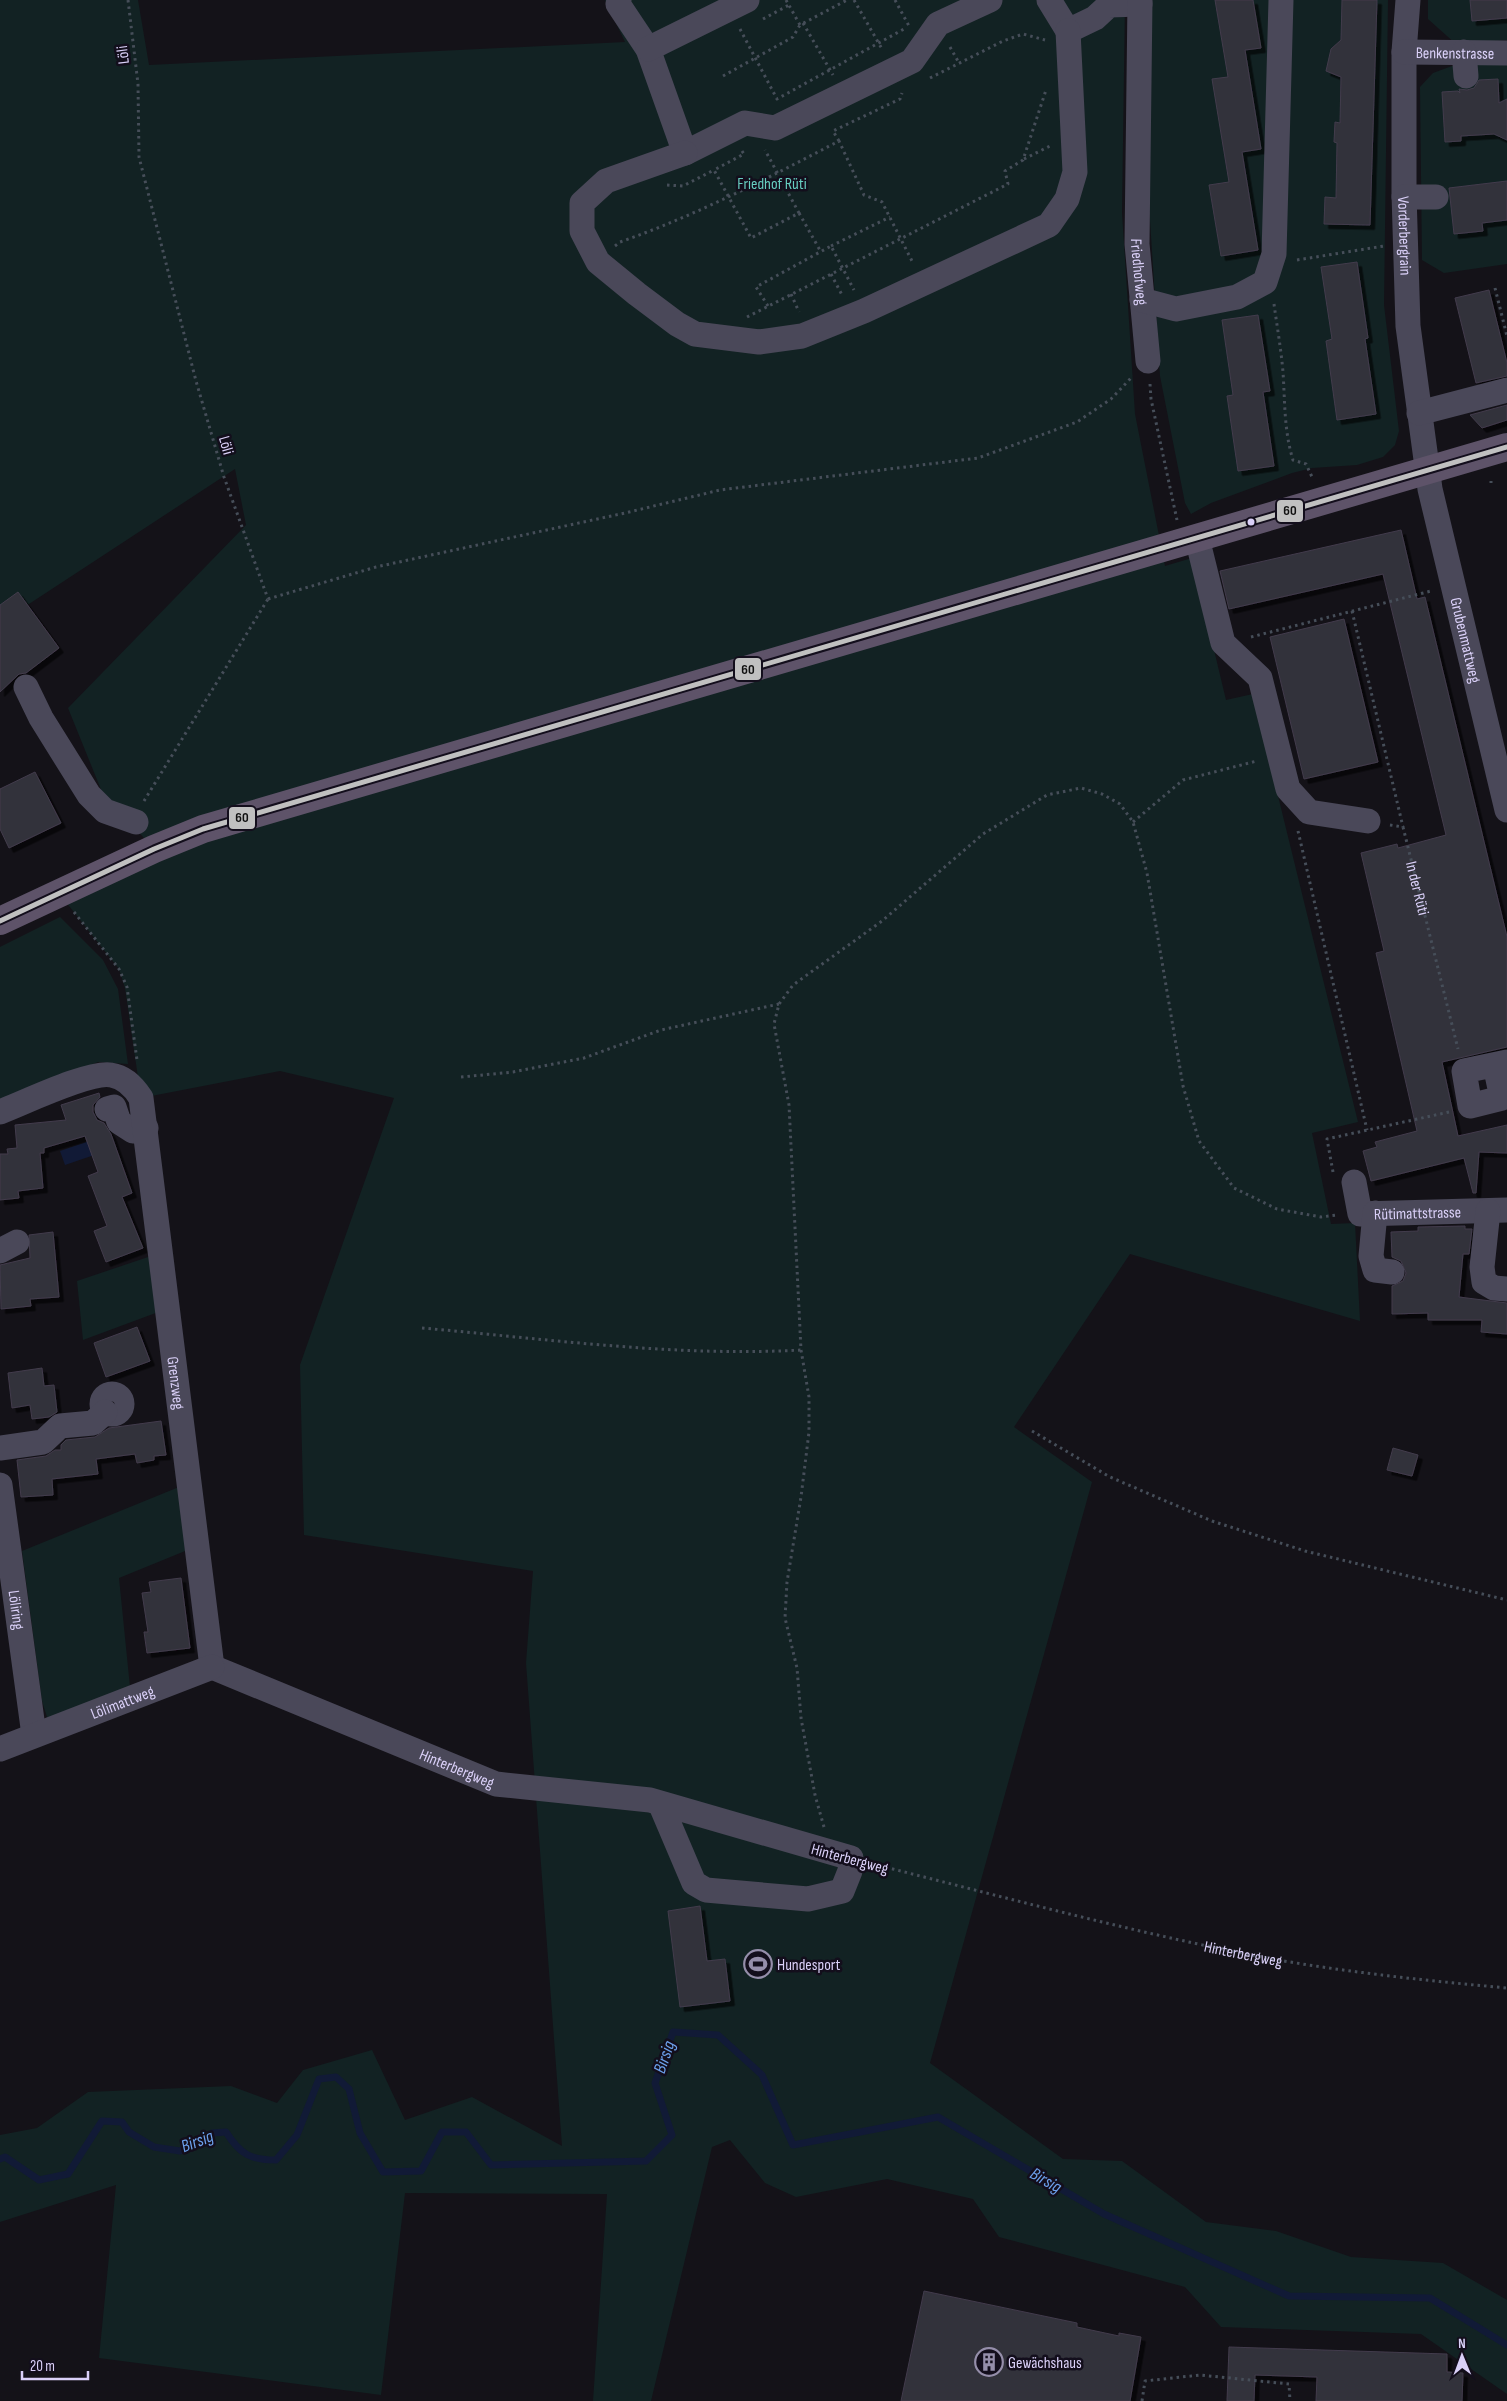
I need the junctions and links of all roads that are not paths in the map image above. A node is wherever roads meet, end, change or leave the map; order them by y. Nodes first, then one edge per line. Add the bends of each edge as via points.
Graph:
1 (619, 0) edge
2 (990, 0) edge
3 (1049, 0) edge
4 (1281, 0) edge
5 (1408, 0) edge
6 (1140, 2) edge
7 (738, 4) edge
8 (1061, 38) junction
9 (648, 49) junction
10 (1404, 52) junction
11 (1482, 62) edge
12 (685, 153) junction
13 (1404, 197) junction
14 (1436, 197) dead end
15 (1142, 300) junction
16 (1148, 360) road end
17 (1507, 390) edge
18 (1419, 413) junction
19 (1507, 447) edge
20 (1428, 470) junction
21 (1189, 540) junction
22 (26, 687) dead end
23 (1507, 810) edge
24 (1368, 821) road end
25 (136, 822) road end
26 (0, 921) edge
27 (1501, 1063) edge
28 (107, 1109) dead end
29 (0, 1112) edge
30 (142, 1144) junction
31 (1354, 1182) road end
32 (1497, 1211) edge
33 (1368, 1214) junction
34 (1392, 1272) dead end
35 (1507, 1289) edge
36 (105, 1412) dead end
37 (0, 1448) edge
38 (0, 1485) edge
39 (0, 1490) edge
40 (7, 1578) edge
41 (212, 1667) junction
42 (34, 1735) junction
43 (0, 1749) edge
44 (660, 1803) junction

1 - 9 street via 618,4
2 - 12 street via 938,24 912,61 775,128 741,127
3 - 8 street
4 - 15 street via 1274,254 1265,282 1237,297 1176,309
5 - 10 street, Vorderbergrain
6 - 8 street via 1109,5 1096,18
6 - 15 street, Friedhofweg via 1137,244
7 - 9 street
8 - 12 street via 1075,172 1066,199 1049,225 864,311 802,336 759,342 695,334 677,324 598,262 582,231 582,203 606,180
9 - 12 street
10 - 11 street, Benkenstrasse
10 - 13 street, Vorderbergrain
13 - 14 street
13 - 18 street, Vorderbergrain via 1408,326
15 - 16 street, Friedhofweg
17 - 18 street
18 - 20 street, Vorderbergrain
19 - 20 main road
20 - 21 main road
20 - 23 street, Grubenmattweg via 1452,586
21 - 24 street via 1223,644 1260,678 1288,789 1309,812
21 - 26 main road via 203,829
22 - 25 street via 41,718 89,795 105,811
27 - 27 street via 1464,1071 1470,1106 1502,1098
28 - 30 street via 114,1107 119,1122 133,1131
29 - 30 street, Grenzweg via 93,1076 110,1074 122,1078 142,1098
30 - 41 street, Grenzweg via 147,1210
31 - 33 street, Rütimattstrasse
32 - 33 street, Rütimattstrasse
32 - 35 street via 1482,1267 1484,1282 1494,1288
33 - 34 street via 1375,1270
36 - 37 street via 93,1423 60,1426 44,1442
38 - 39 street, Löliring
39 - 40 street, Löliring
40 - 42 street, Löliring
41 - 42 street, Lölimattweg
41 - 44 street, Hinterbergweg via 496,1784
42 - 43 street, Lölimattweg
44 - 44 street, Hinterbergweg via 694,1882 706,1890 808,1898 842,1891 850,1871 841,1856

